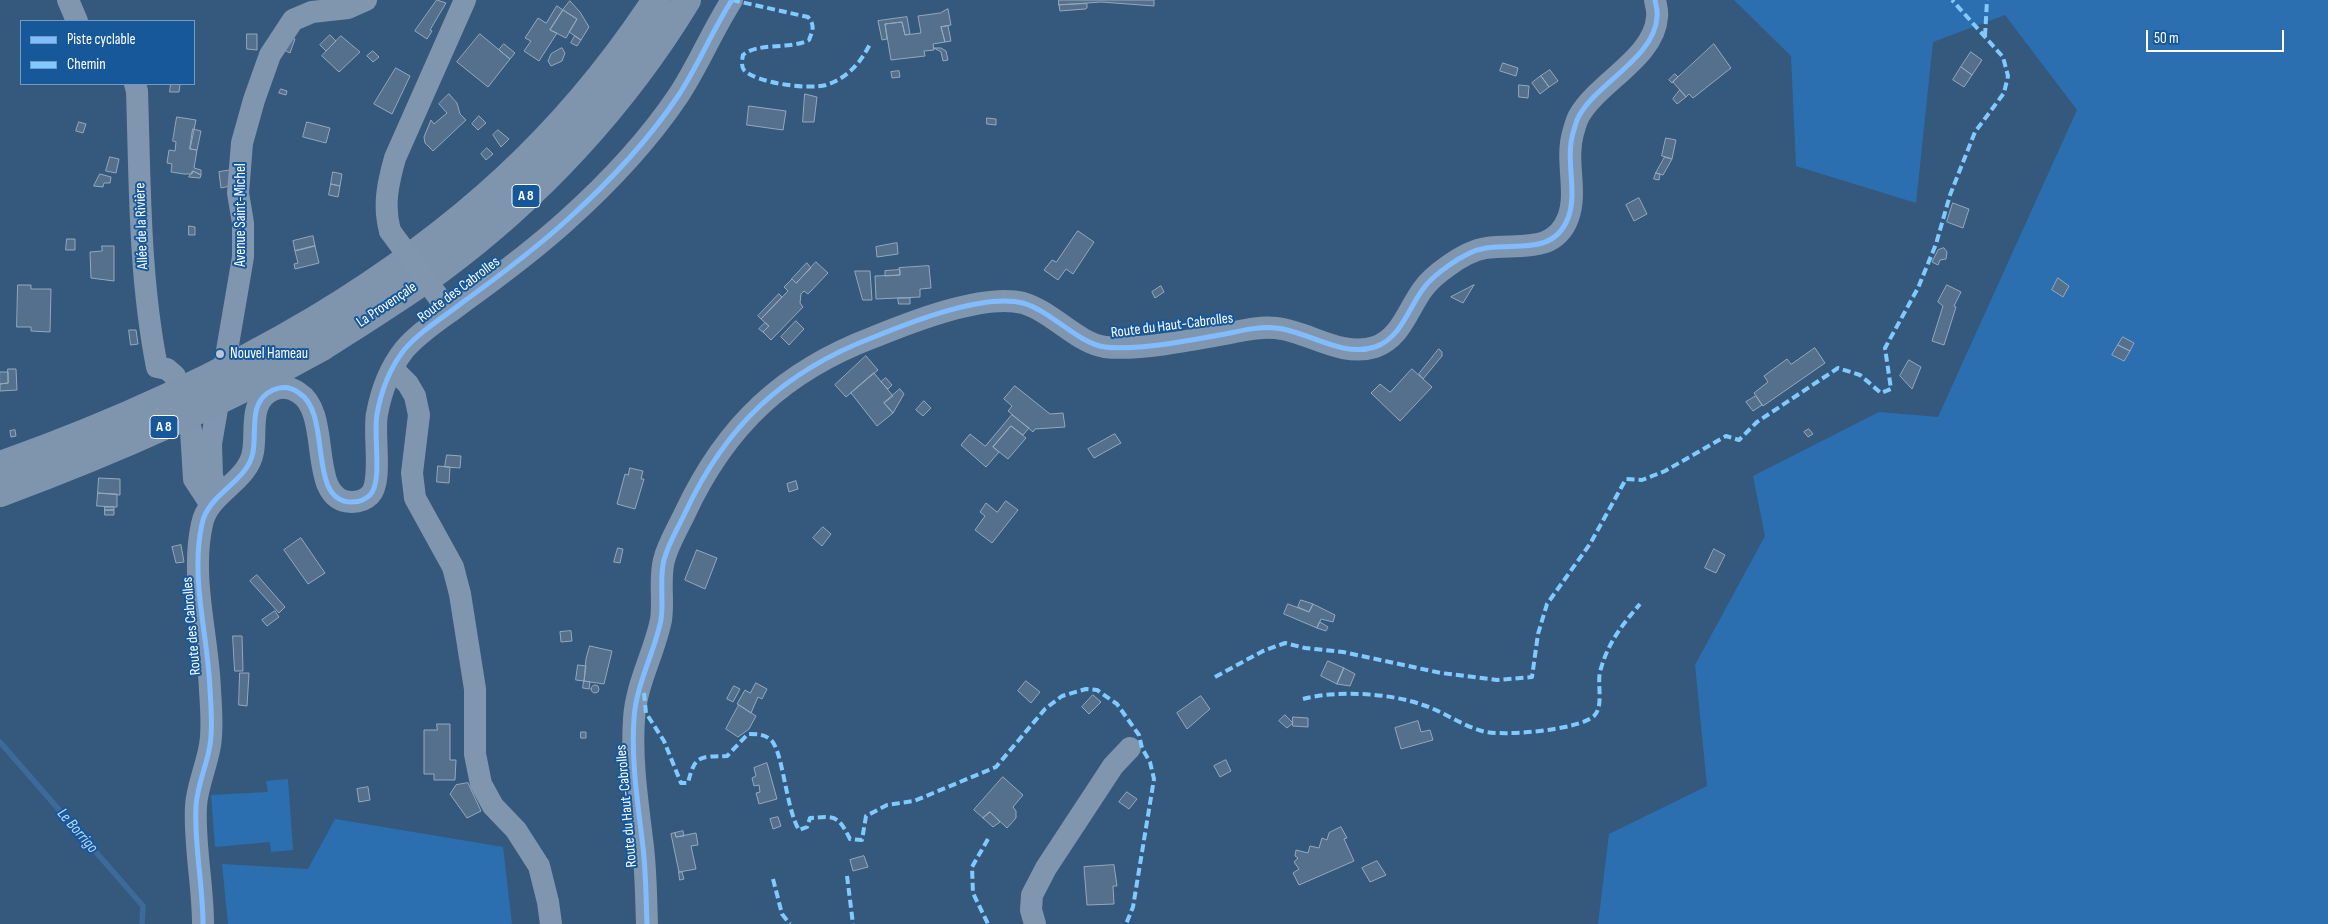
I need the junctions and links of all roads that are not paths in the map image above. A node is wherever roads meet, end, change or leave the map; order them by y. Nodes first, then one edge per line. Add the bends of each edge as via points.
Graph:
1 (68, 0) edge
2 (366, 0) edge
3 (465, 0) edge
4 (656, 0) edge
5 (687, 0) edge
6 (732, 0) edge
7 (1655, 0) edge
8 (77, 20) edge
9 (135, 85) edge
10 (447, 307) junction
11 (393, 369) junction
12 (0, 465) edge
13 (0, 493) edge
14 (216, 499) junction
15 (1130, 748) dead end
16 (203, 924) edge
17 (551, 924) edge
18 (647, 924) edge
19 (1035, 924) edge

1 - 8 street
2 - 14 street, Avenue Saint-Michel via 348,8 312,12 293,20 270,55 254,100 242,143 238,193 243,223 242,265 211,444
3 - 10 street, bridge via 395,158 387,184 385,206 390,231
4 - 12 highway, La Provençale / A 8, bridge via 591,89 514,173 402,264 248,359 87,432
5 - 13 highway, La Provençale / A 8, bridge via 627,87 578,144 540,184 440,268 322,347 188,416
6 - 10 street, Route des Cabrolles via 680,94 628,158 567,220 510,268
7 - 18 street, Route du Haut-Cabrolles via 1657,18 1652,36 1579,116 1570,147 1571,202 1568,220 1552,239 1532,247 1482,248 1432,276 1403,323 1389,340 1373,348 1355,350 1278,328 1102,347 1022,303 996,301 948,311 839,350 772,393 732,434 706,473 664,559 661,618 642,677 634,719 633,746
9 - 14 street, Allée de la Rivière via 141,246 145,294 158,367 174,376 191,430 194,480
10 - 11 street, Route des Cabrolles via 404,350
11 - 14 street, Route des Cabrolles via 382,390 376,417 378,481 368,497 350,503 334,497 326,481 311,406 298,392 285,387 276,388 258,402 253,454 247,466
11 - 17 street via 415,396 419,415 412,473 415,498 453,567 460,594 475,689 474,754 481,784 493,806 516,830 539,866
14 - 16 street, Route des Cabrolles via 202,522 198,574 210,696 210,743 196,805
15 - 19 street via 1113,766 1046,868 1032,896

